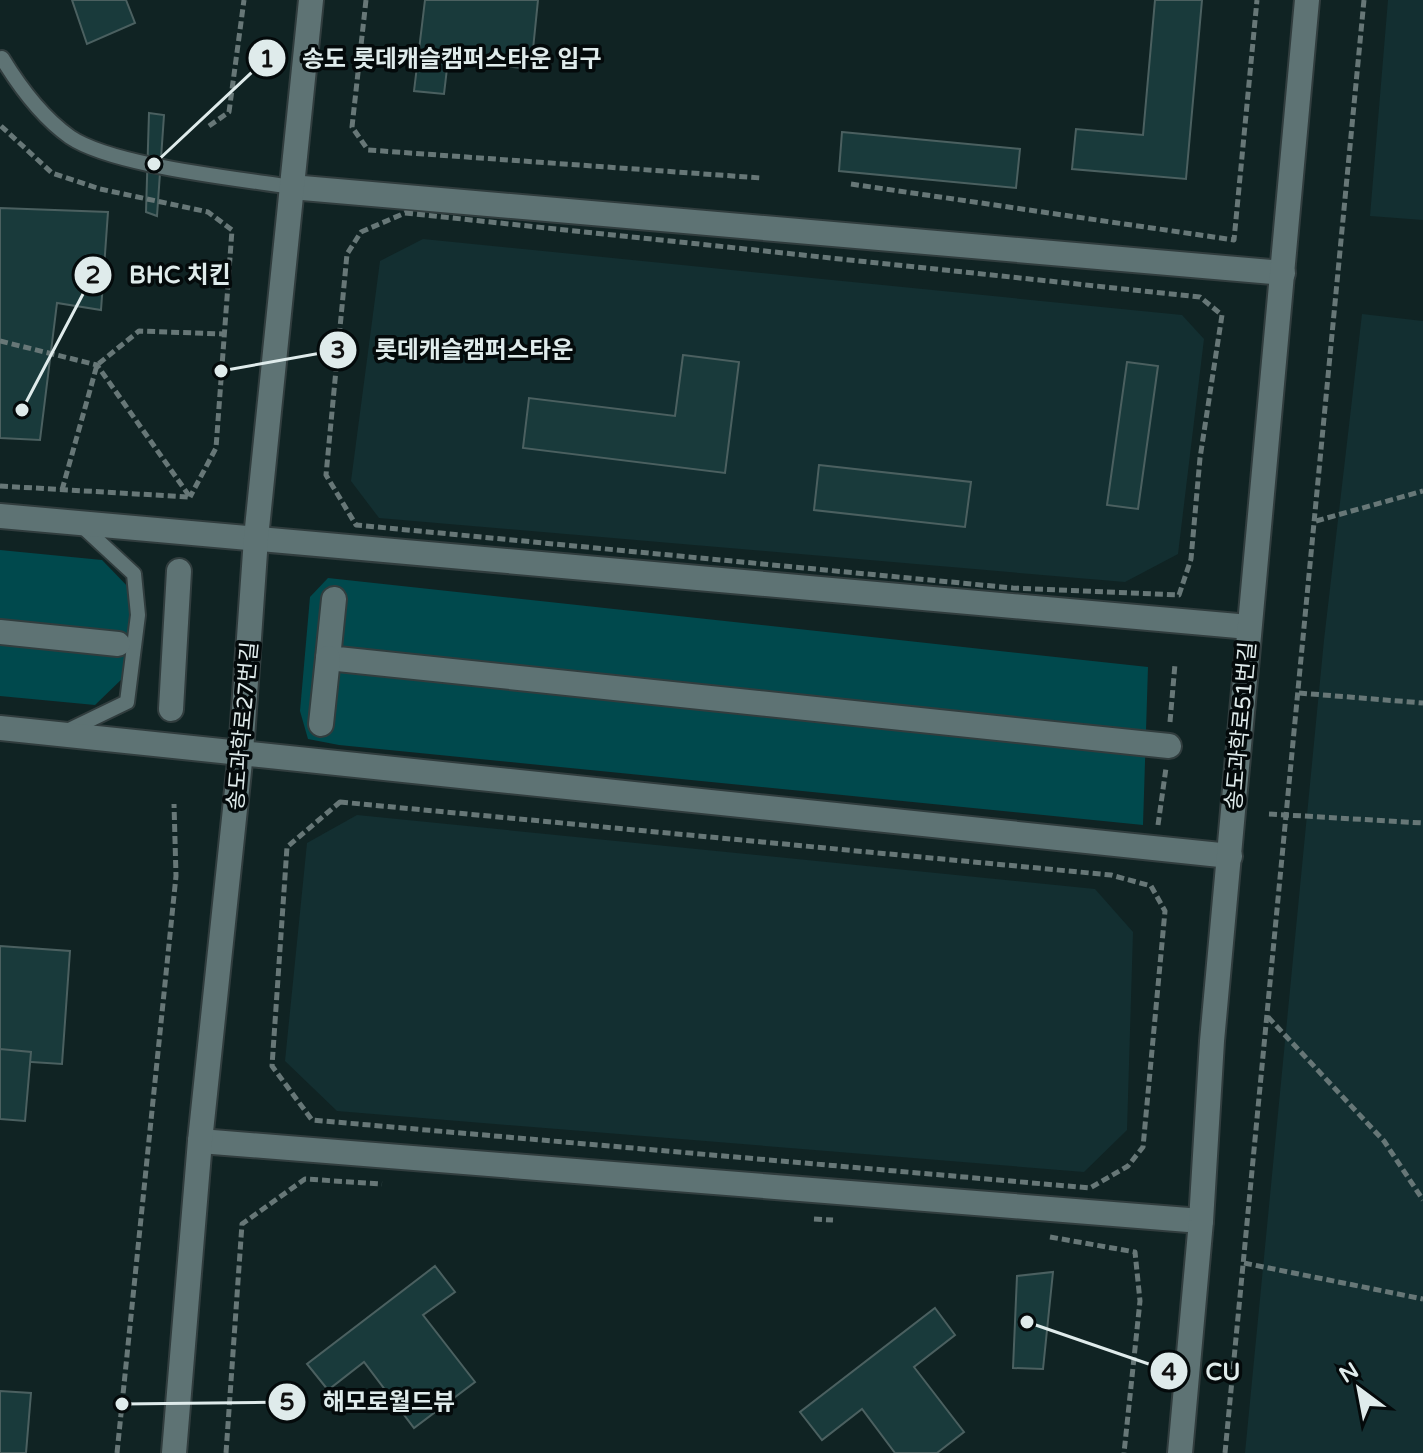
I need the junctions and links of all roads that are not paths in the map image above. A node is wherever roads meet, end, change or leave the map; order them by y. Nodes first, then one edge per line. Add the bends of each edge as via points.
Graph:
1 (311, 0) edge
2 (1307, 0) edge
3 (2, 58) dead end
4 (291, 187) junction
5 (1283, 273) junction
6 (0, 516) edge
7 (79, 523) junction
8 (256, 538) junction
9 (179, 571) dead end
10 (334, 599) dead end
11 (1249, 627) junction
12 (0, 632) edge
13 (118, 644) dead end
14 (328, 658) junction
15 (171, 709) dead end
16 (321, 724) dead end
17 (0, 728) edge
18 (61, 734) junction
19 (1169, 746) dead end
20 (241, 752) junction
21 (1230, 856) junction
22 (200, 1141) junction
23 (1201, 1221) junction
24 (174, 1453) edge
25 (1180, 1453) edge

1 - 4 street, 송도과학로27번길
2 - 5 street, 송도과학로51번길
3 - 4 lane via 20,87 71,137 129,159
4 - 5 street
4 - 8 street, 송도과학로27번길
5 - 11 street, 송도과학로51번길
6 - 7 street
7 - 8 street
7 - 18 lane via 134,574 138,615 127,702
8 - 11 street
8 - 20 street, 송도과학로27번길
9 - 15 street
10 - 14 street
11 - 21 street, 송도과학로51번길
12 - 13 street
14 - 16 street
14 - 19 street
17 - 18 street
18 - 20 street
20 - 21 street
20 - 22 street, 송도과학로27번길
21 - 23 street, 송도과학로51번길
22 - 23 street
22 - 24 street, 송도과학로27번길
23 - 25 street, 송도과학로51번길

